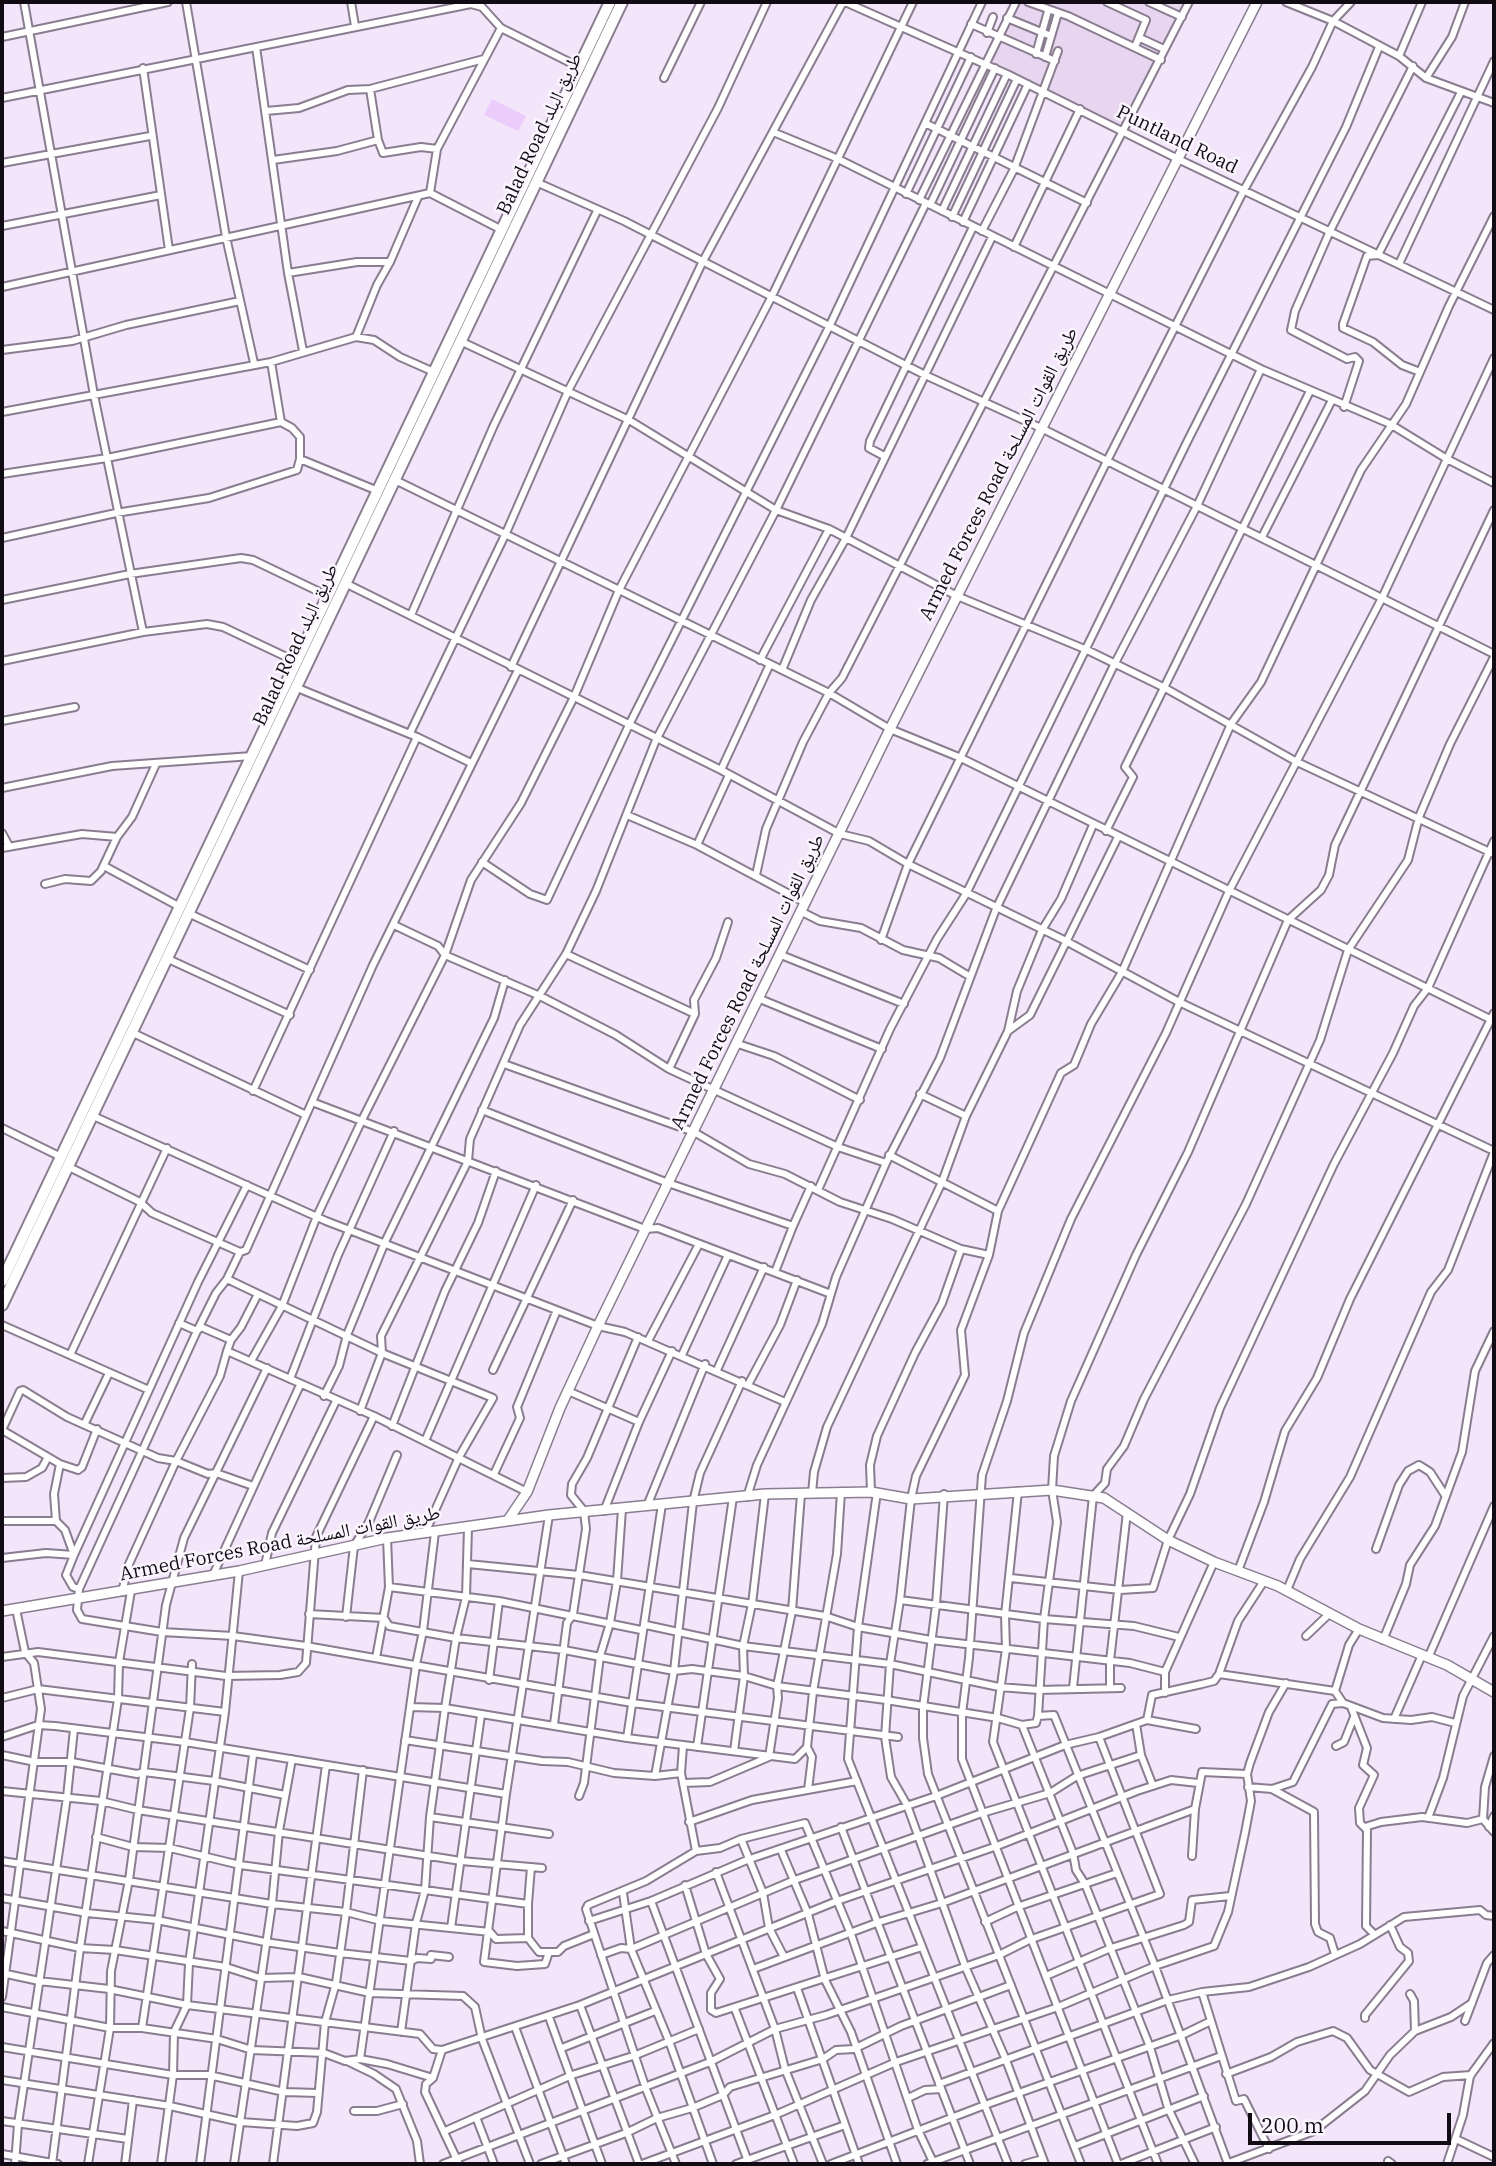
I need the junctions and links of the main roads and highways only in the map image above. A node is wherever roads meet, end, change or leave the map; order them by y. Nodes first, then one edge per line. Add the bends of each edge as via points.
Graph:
1 (610, 2) edge
2 (622, 2) edge
3 (390, 478) junction
4 (184, 910) junction
5 (64, 1162) junction
6 (2, 1281) edge
7 (2, 1305) edge

1 - 3 highway, Balad Road طريق البلد via 434,372
2 - 3 highway, Balad Road طريق البلد
3 - 4 highway, Balad Road طريق البلد via 345,583
3 - 4 highway, Balad Road طريق البلد via 377,491
4 - 5 highway, Balad Road طريق البلد
4 - 5 highway, Balad Road طريق البلد via 131,1032
5 - 6 highway, Balad Road طريق البلد
5 - 7 highway, Balad Road طريق البلد

